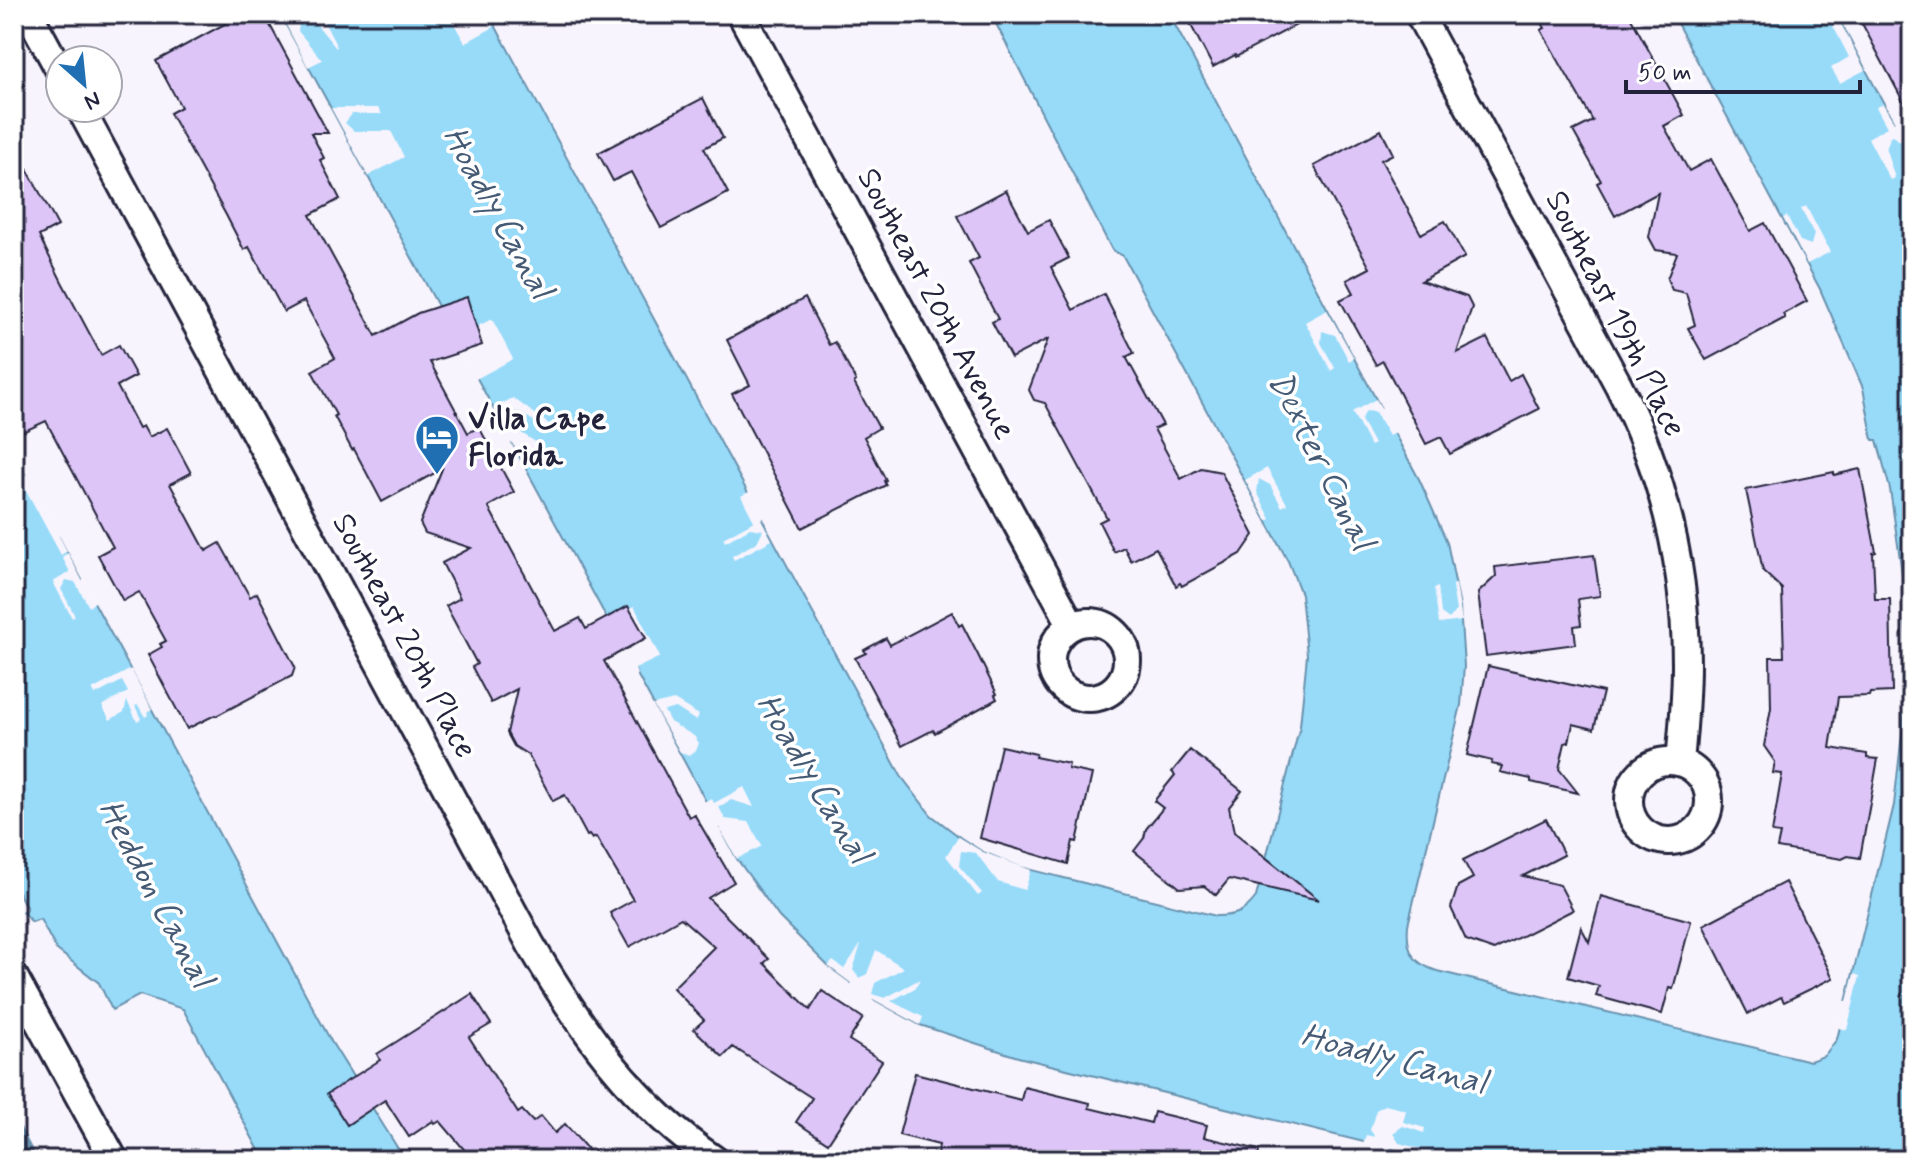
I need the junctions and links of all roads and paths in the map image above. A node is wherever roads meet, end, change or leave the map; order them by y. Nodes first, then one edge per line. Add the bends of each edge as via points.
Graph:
1 (29, 14) edge
2 (741, 14) edge
3 (1419, 14) edge
4 (45, 44) edge
5 (89, 124) edge
6 (1072, 626) dead end
7 (1680, 762) dead end
8 (14, 977) edge
9 (114, 1160) edge
10 (715, 1160) edge

1 - 4 street
2 - 6 street, Southeast 20th Avenue
3 - 7 street, Southeast 19th Place via 1634,415 1659,478 1683,600 1686,666
5 - 10 street, Southeast 20th Place via 531,945 607,1060 671,1126
8 - 9 street

